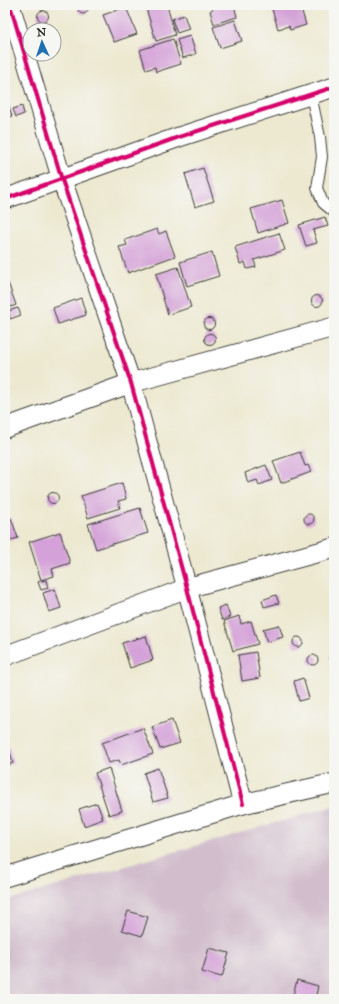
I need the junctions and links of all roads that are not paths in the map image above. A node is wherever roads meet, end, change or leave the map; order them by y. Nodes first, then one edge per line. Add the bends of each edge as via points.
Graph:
1 (10, 5) edge
2 (334, 87) edge
3 (311, 95) junction
4 (62, 180) junction
5 (5, 199) edge
6 (334, 212) edge
7 (334, 327) edge
8 (131, 383) junction
9 (5, 428) edge
10 (334, 548) edge
11 (187, 588) junction
12 (5, 656) edge
13 (334, 783) edge
14 (243, 804) junction
15 (5, 877) edge

1 - 4 street
2 - 3 street
3 - 4 street via 179,137
3 - 6 lane via 322,157 317,188 323,203
4 - 5 street
4 - 8 street
7 - 8 street
8 - 9 street
8 - 11 street
10 - 11 street
11 - 12 street
11 - 14 street
13 - 14 street
14 - 15 street

